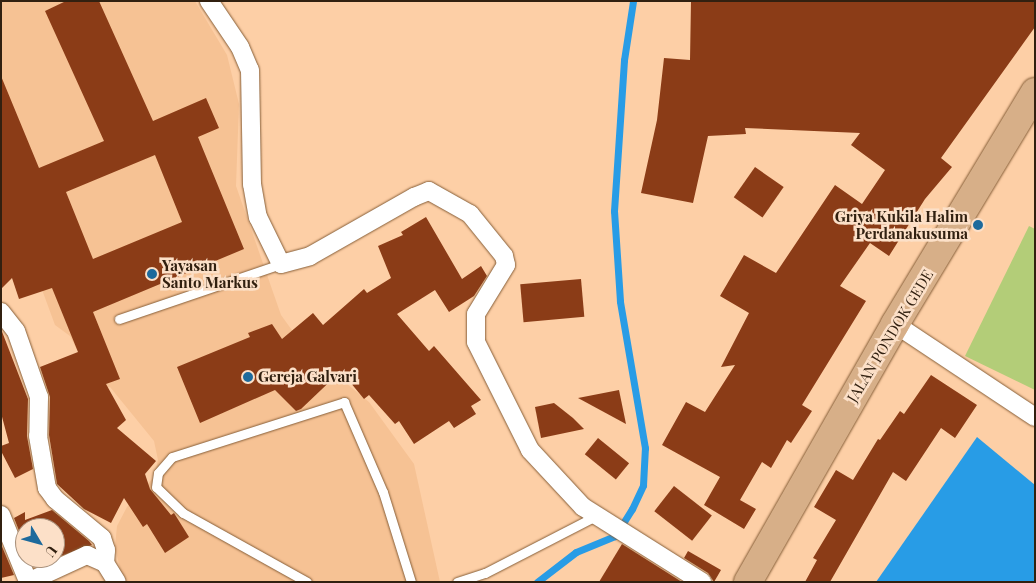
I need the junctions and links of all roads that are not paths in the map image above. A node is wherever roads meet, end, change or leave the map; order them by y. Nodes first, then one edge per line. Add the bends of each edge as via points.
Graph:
1 (210, 1) edge
2 (1035, 92) edge
3 (281, 264) junction
4 (1, 312) edge
5 (119, 319) dead end
6 (895, 324) junction
7 (1035, 417) edge
8 (1, 515) edge
9 (596, 516) junction
10 (105, 563) junction
11 (28, 581) edge
12 (117, 582) edge
13 (307, 582) edge
14 (411, 582) edge
15 (457, 582) edge
16 (702, 582) edge
17 (748, 582) edge

1 - 3 street via 240,47 250,70 252,184 258,217
2 - 6 main road, JALAN PONDOK GEDE
3 - 5 lane
3 - 9 street via 310,256 429,191 470,214 504,256 506,265 476,314 475,333 481,357 536,460
4 - 10 street via 16,331 39,396 38,436 47,488 55,499 102,538 106,550
6 - 7 street
6 - 17 main road, JALAN PONDOK GEDE
8 - 11 street
9 - 15 lane via 485,573
9 - 16 street
10 - 11 street via 87,555
10 - 12 street
13 - 14 lane via 183,513 156,487 158,473 172,456 344,402 383,492

